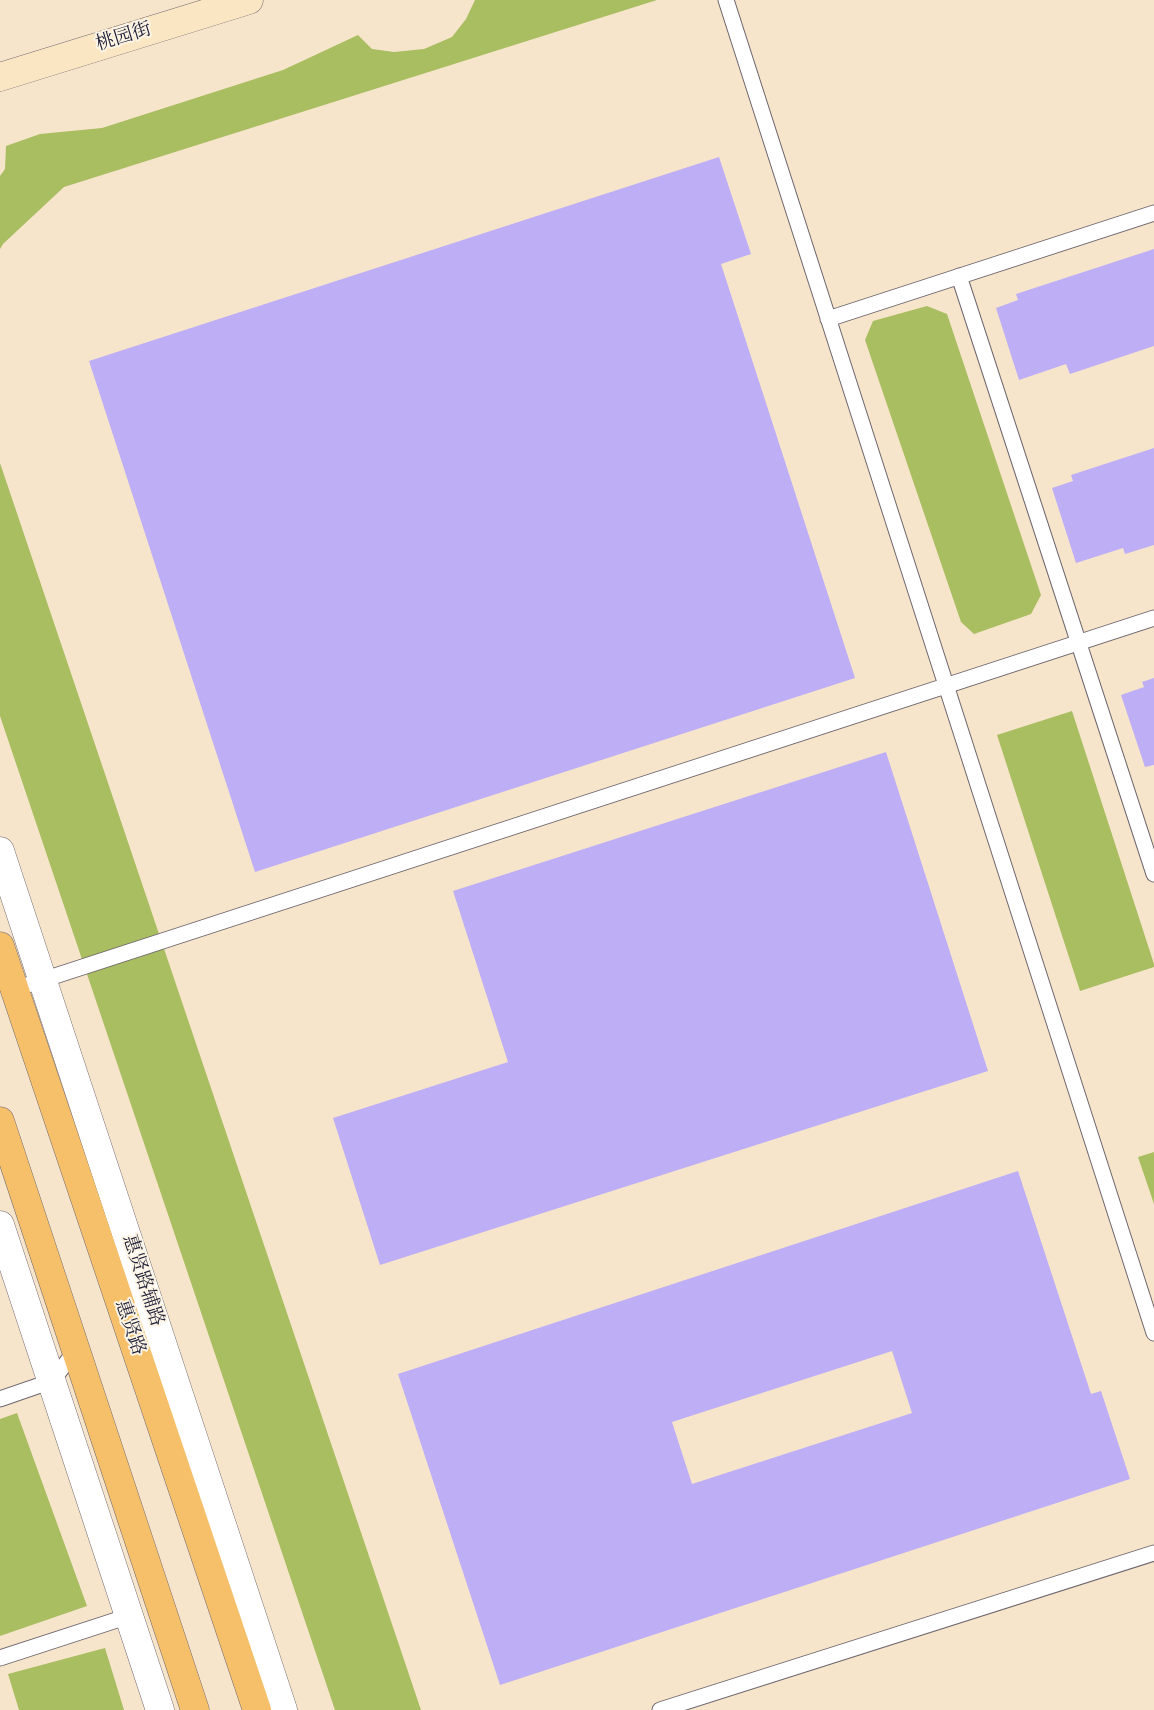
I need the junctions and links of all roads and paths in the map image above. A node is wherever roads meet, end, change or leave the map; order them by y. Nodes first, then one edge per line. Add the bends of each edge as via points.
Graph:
1 (249, 0) edge
2 (726, 0) edge
3 (0, 77) edge
4 (1154, 213) edge
5 (959, 276) junction
6 (828, 319) junction
7 (1154, 618) edge
8 (1079, 642) junction
9 (946, 685) junction
10 (0, 851) edge
11 (1154, 874) edge
12 (0, 946) edge
13 (42, 980) junction
14 (15, 989) junction
15 (0, 1121) edge
16 (0, 1225) edge
17 (1154, 1333) edge
18 (76, 1350) junction
19 (52, 1381) junction
20 (0, 1398) edge
21 (1154, 1553) edge
22 (129, 1616) junction
23 (0, 1658) edge
24 (160, 1710) edge
25 (195, 1710) edge
26 (257, 1710) edge
27 (283, 1710) edge
28 (660, 1710) edge

1 - 3 main road, 桃园街
2 - 6 lane
4 - 5 lane
5 - 6 lane
5 - 8 lane
6 - 9 lane
7 - 8 lane
8 - 9 lane
8 - 11 lane
9 - 13 lane
9 - 17 lane
10 - 13 street, 惠贤路辅路
12 - 14 main road, 惠贤路
13 - 14 lane
13 - 27 street, 惠贤路辅路
14 - 26 main road, 惠贤路
15 - 18 main road
16 - 19 street
18 - 19 lane
18 - 25 main road
19 - 20 lane
19 - 22 street
21 - 28 lane
22 - 23 lane
22 - 24 street

